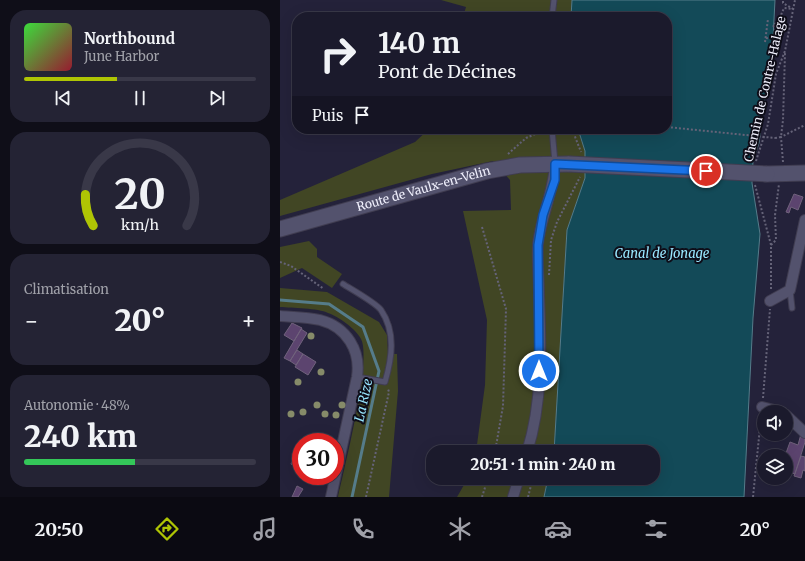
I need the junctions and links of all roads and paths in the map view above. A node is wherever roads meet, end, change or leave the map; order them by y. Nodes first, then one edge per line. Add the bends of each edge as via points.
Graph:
1 (554, 0) edge
2 (783, 0) edge
3 (795, 0) edge
4 (793, 9) junction
5 (552, 12) edge
6 (768, 19) dead end
7 (767, 25) junction
8 (773, 25) junction
9 (766, 38) junction
10 (765, 42) dead end
11 (785, 51) junction
12 (805, 125) edge
13 (672, 128) edge
14 (555, 134) edge
15 (574, 134) edge
16 (781, 137) junction
17 (756, 162) dead end
18 (571, 164) junction
19 (805, 172) edge
20 (768, 177) junction
21 (805, 220) edge
22 (482, 226) dead end
23 (280, 229) edge
24 (771, 245) junction
25 (280, 262) edge
26 (549, 278) dead end
27 (343, 284) dead end
28 (324, 289) dead end
29 (790, 290) junction
30 (770, 301) joint
31 (792, 308) dead end
32 (280, 316) edge
33 (361, 378) junction
34 (385, 382) junction
35 (793, 422) edge
36 (805, 433) edge
37 (496, 445) edge
38 (529, 445) edge
39 (486, 485) edge
40 (517, 485) edge
41 (531, 485) edge
42 (331, 497) edge
43 (366, 497) edge
44 (482, 497) edge
45 (513, 497) edge
46 (528, 497) edge

1 - 5 lane
2 - 4 path via 783,3
3 - 4 path, Chemin de Contre-Halage
4 - 8 path via 784,8 778,22
4 - 11 path, Chemin de Contre-Halage
6 - 7 path
7 - 8 path
7 - 9 path
8 - 9 path via 776,31 773,39
9 - 10 path
11 - 16 path
11 - 17 path, Chemin de Contre-Halage via 776,74 768,124
12 - 16 path
13 - 16 path, bridge
14 - 18 lane
15 - 18 path via 581,151
16 - 20 path via 784,164
18 - 20 street, Route de Vaulx-en-Velin, bridge
18 - 23 street, Route de Vaulx-en-Velin via 520,165 487,171
18 - 26 path via 580,179 557,222 551,240
18 - 38 street via 555,180 543,215 538,245 538,400 535,428
19 - 20 street, Route de Vaulx-en-Velin
20 - 24 path
20 - 24 path via 775,215 776,240
21 - 29 street
22 - 37 path via 506,309 503,406
24 - 30 path
25 - 28 path via 291,266
27 - 34 lane via 380,309 391,333 391,359
29 - 30 street
29 - 31 lane
32 - 33 street via 321,320 336,327 348,337 356,351
33 - 34 lane
33 - 42 street
34 - 43 path via 389,392
35 - 36 street
39 - 44 path
40 - 45 street
41 - 46 path

